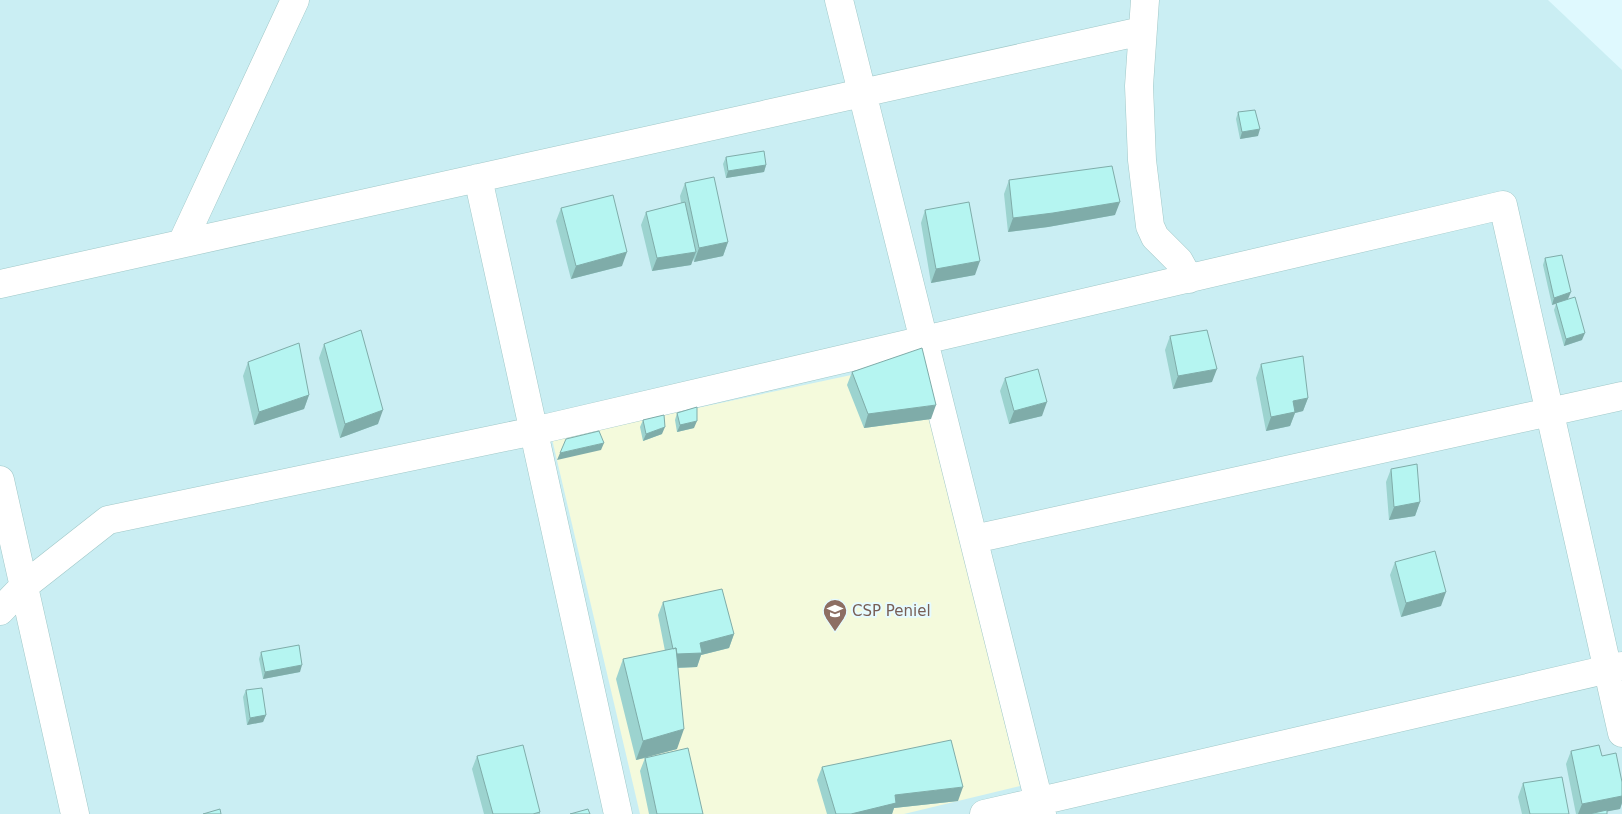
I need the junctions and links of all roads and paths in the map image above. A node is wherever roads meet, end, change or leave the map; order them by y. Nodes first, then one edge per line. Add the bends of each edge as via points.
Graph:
1 (294, 0) edge
2 (839, 0) edge
3 (1145, 0) edge
4 (1142, 31) junction
5 (862, 93) junction
6 (478, 178) junction
7 (182, 243) junction
8 (1189, 279) junction
9 (0, 284) edge
10 (924, 340) junction
11 (1622, 396) edge
12 (1550, 412) junction
13 (534, 431) junction
14 (0, 480) edge
15 (974, 540) junction
16 (24, 586) junction
17 (0, 610) edge
18 (1615, 668) edge
19 (1622, 733) edge
20 (1041, 808) edge
21 (75, 814) edge
22 (618, 814) edge
23 (984, 814) edge

1 - 7 street
2 - 5 street
3 - 4 street
4 - 5 street
4 - 8 street via 1140,135 1150,226
5 - 6 street
5 - 10 street
6 - 7 street
6 - 13 street
7 - 9 street
8 - 10 street
8 - 12 street via 1503,205
10 - 13 street
10 - 15 street
11 - 12 street
12 - 15 street
12 - 18 street
13 - 16 street via 108,520
13 - 22 street
14 - 16 street
15 - 20 street
16 - 17 street
16 - 21 street
18 - 19 street
18 - 20 street
20 - 23 street

